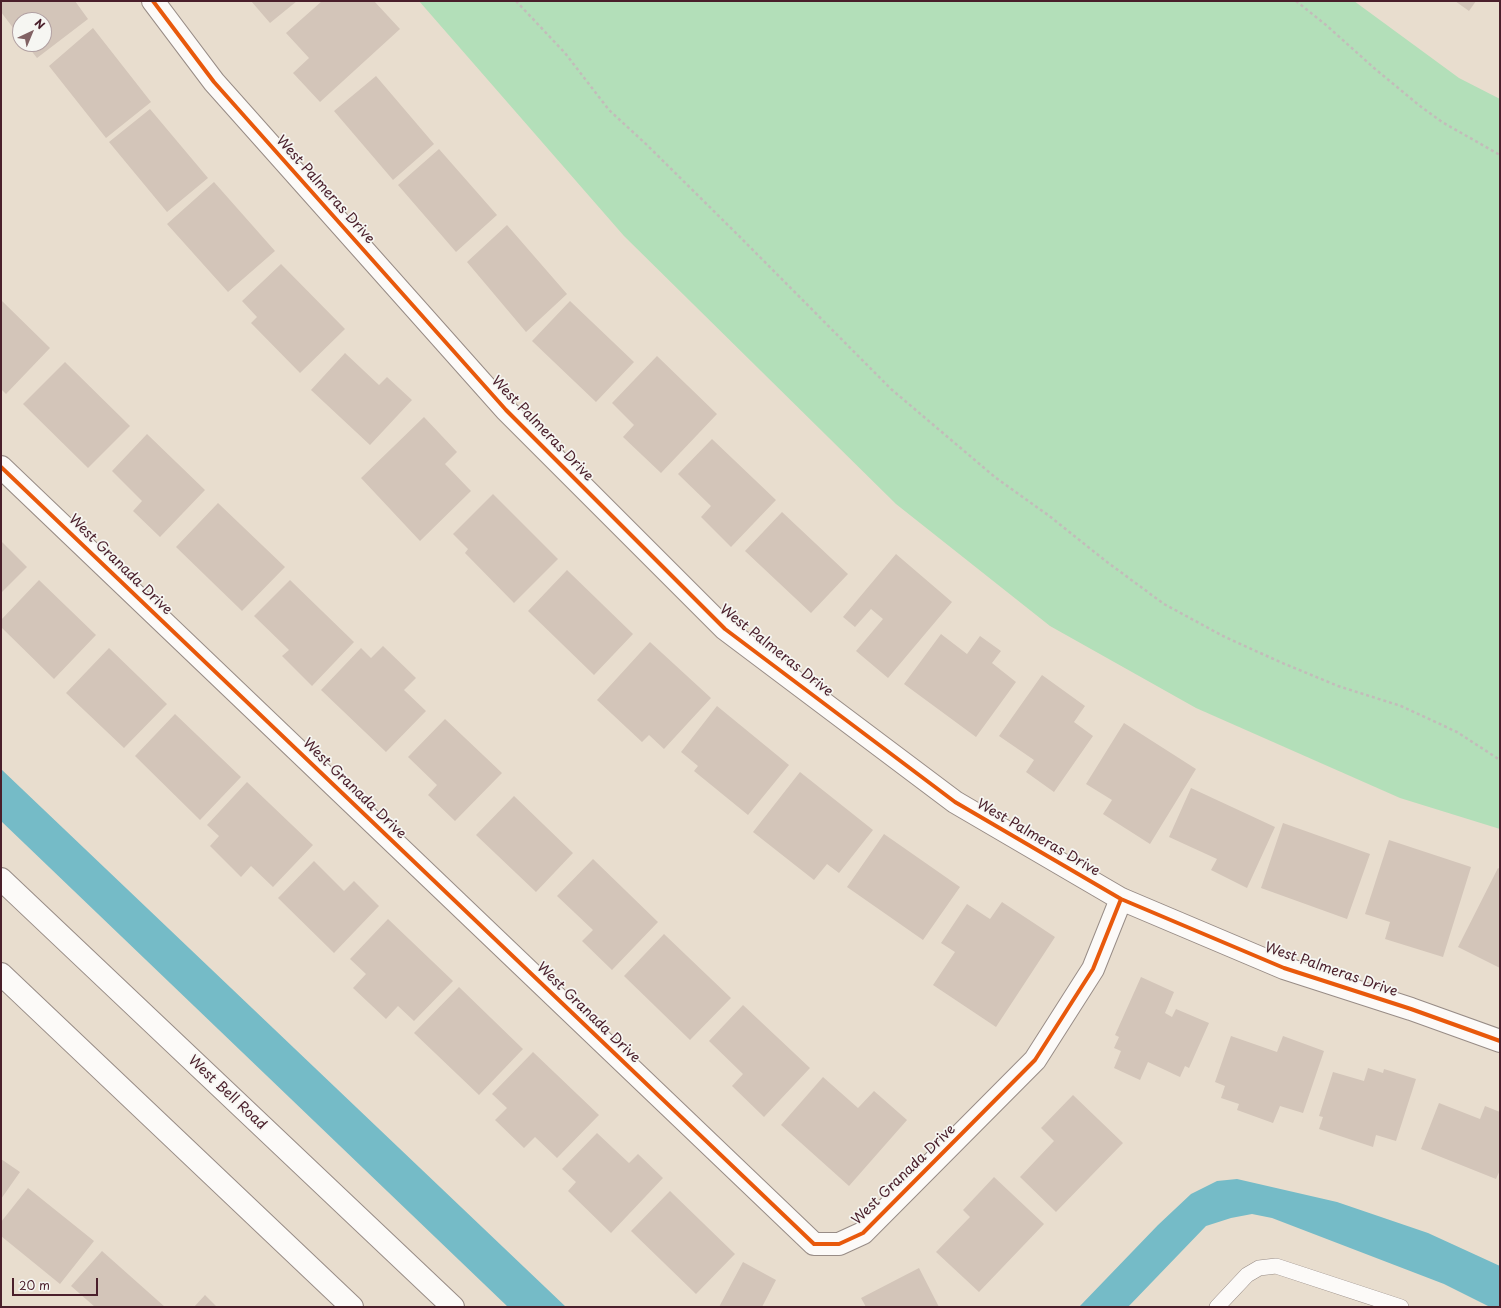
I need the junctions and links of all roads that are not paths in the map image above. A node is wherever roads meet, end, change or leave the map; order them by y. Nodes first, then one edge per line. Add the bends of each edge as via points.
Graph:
1 (153, 1) edge
2 (1, 467) edge
3 (1, 879) edge
4 (1121, 898) junction
5 (1, 974) edge
6 (1500, 1041) edge
7 (352, 1307) edge
8 (453, 1307) edge
9 (1217, 1307) edge
10 (1401, 1307) edge

1 - 4 street, West Palmeras Drive via 214,82 506,410 725,629 955,802
2 - 4 street, West Granada Drive via 814,1244 839,1244 863,1233 1035,1060 1093,969
3 - 8 street, West Bell Road
4 - 6 street, West Palmeras Drive via 1284,968
5 - 7 street
9 - 10 lane via 1247,1275 1259,1268 1276,1266

